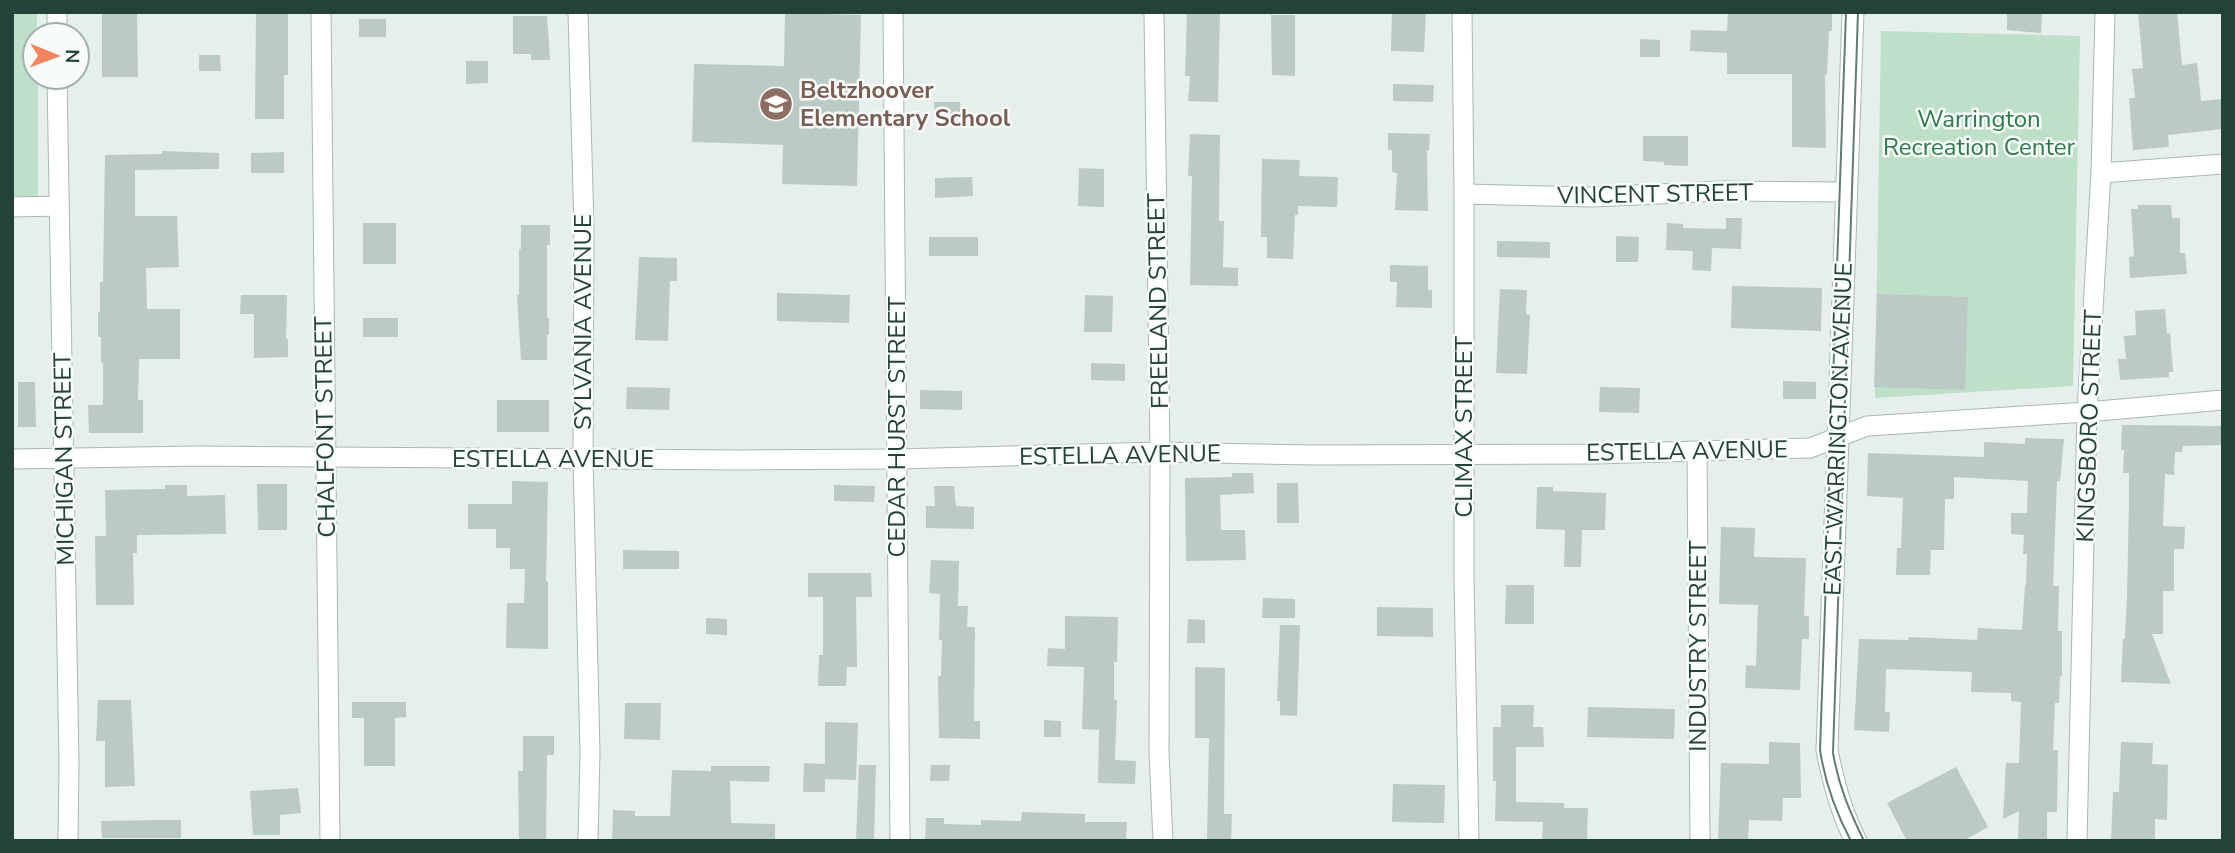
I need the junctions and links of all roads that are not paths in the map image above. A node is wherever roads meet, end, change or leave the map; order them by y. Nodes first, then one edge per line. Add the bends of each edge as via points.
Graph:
1 (321, 12) edge
2 (578, 12) edge
3 (894, 12) edge
4 (1154, 12) edge
5 (1462, 12) edge
6 (1853, 12) edge
7 (2105, 12) edge
8 (57, 91) edge
9 (2223, 164) edge
10 (2101, 173) junction
11 (1846, 192) junction
12 (1464, 194) junction
13 (59, 206) junction
14 (12, 207) edge
15 (2223, 400) edge
16 (2087, 412) junction
17 (1838, 438) junction
18 (1160, 452) junction
19 (1697, 452) junction
20 (1463, 453) junction
21 (325, 457) junction
22 (583, 457) junction
23 (63, 458) junction
24 (12, 459) edge
25 (898, 459) junction
26 (68, 841) edge
27 (330, 841) edge
28 (588, 841) edge
29 (900, 841) edge
30 (1163, 841) edge
31 (1469, 841) edge
32 (1700, 841) edge
33 (1856, 841) edge
34 (2077, 841) edge

1 - 21 street, CHALFONT STREET
2 - 22 street, SYLVANIA AVENUE via 584,228
3 - 25 street, CEDAR HURST STREET
4 - 18 street, FREELAND STREET
5 - 12 street, CLIMAX STREET
6 - 11 main road, EAST WARRINGTON AVENUE
7 - 10 street, KINGSBORO STREET
8 - 13 street, MICHIGAN STREET
9 - 10 street
10 - 16 street, KINGSBORO STREET
11 - 12 street, VINCENT STREET via 1593,197
11 - 17 main road, EAST WARRINGTON AVENUE
12 - 20 street, CLIMAX STREET
13 - 14 street
13 - 23 street, MICHIGAN STREET
15 - 16 street, ESTELLA AVENUE
16 - 17 street, ESTELLA AVENUE via 1867,426
16 - 34 street, KINGSBORO STREET
17 - 19 street, ESTELLA AVENUE via 1811,448
17 - 33 main road, EAST WARRINGTON AVENUE via 1827,750 1833,782
18 - 20 street, ESTELLA AVENUE
18 - 25 street, ESTELLA AVENUE
18 - 30 street, FREELAND STREET
19 - 20 street, ESTELLA AVENUE
19 - 32 street, INDUSTRY STREET
20 - 31 street, CLIMAX STREET
21 - 22 street, ESTELLA AVENUE
21 - 23 street, ESTELLA AVENUE
21 - 27 street, CHALFONT STREET
22 - 25 street, ESTELLA AVENUE
22 - 28 street, SYLVANIA AVENUE
23 - 24 street, ESTELLA AVENUE
23 - 26 street, MICHIGAN STREET
25 - 29 street, CEDAR HURST STREET

